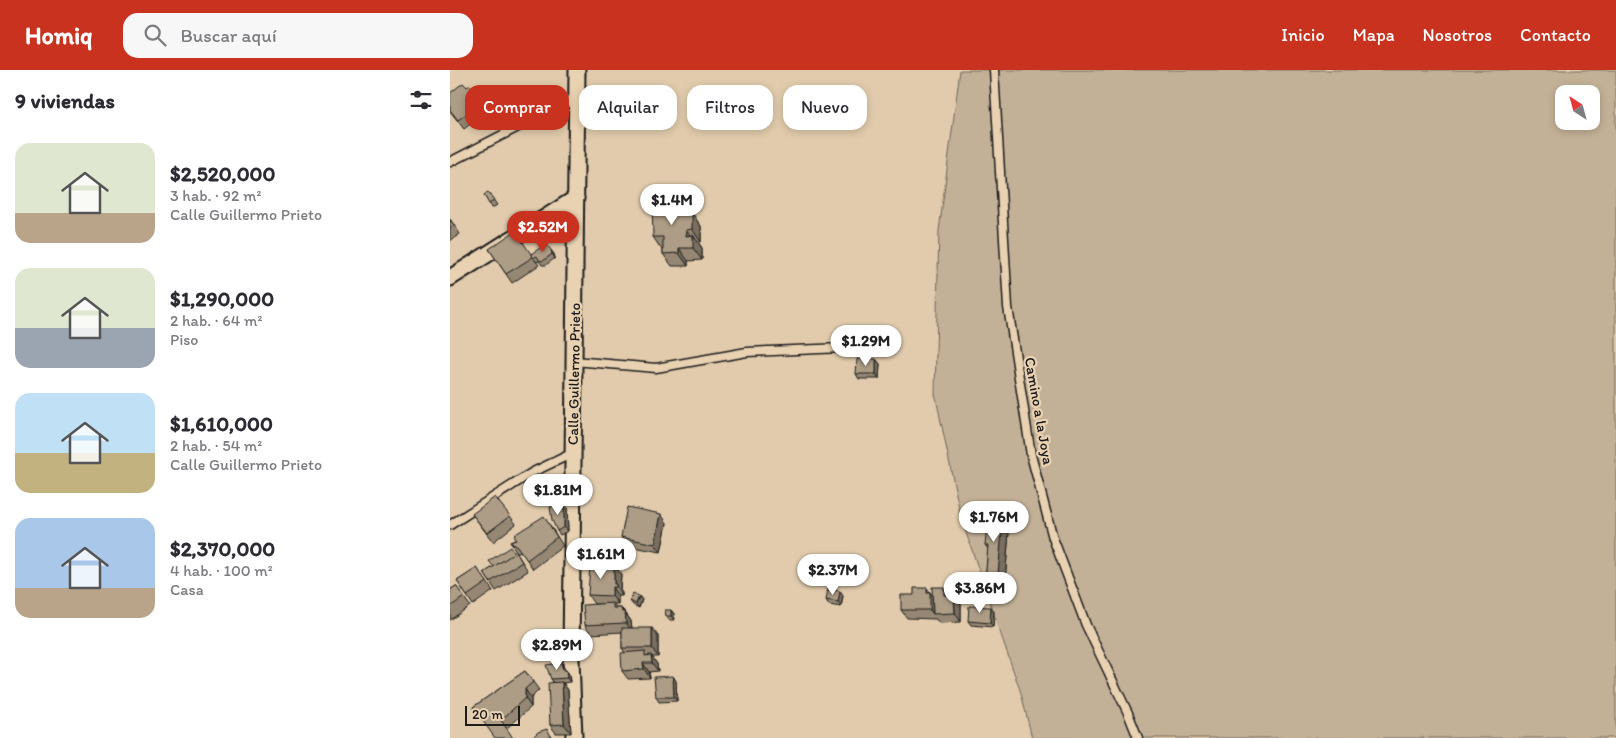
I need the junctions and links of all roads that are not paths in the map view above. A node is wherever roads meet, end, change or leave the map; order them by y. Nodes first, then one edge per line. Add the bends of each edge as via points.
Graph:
1 (577, 70) edge
2 (994, 70) edge
3 (578, 96) junction
4 (450, 162) edge
5 (576, 198) junction
6 (450, 278) edge
7 (843, 348) dead end
8 (574, 361) junction
9 (573, 452) junction
10 (450, 525) edge
11 (574, 738) edge
12 (1138, 738) edge

1 - 3 street, Calle Guillermo Prieto
2 - 12 lane, Camino a la Joya via 1008,307 1031,454 1053,538 1086,625
3 - 4 lane
3 - 5 street, Calle Guillermo Prieto
5 - 6 street
5 - 8 street, Calle Guillermo Prieto
7 - 8 lane via 747,352 656,368
8 - 9 street, Calle Guillermo Prieto
9 - 10 lane via 533,472
9 - 11 street, Calle Guillermo Prieto via 571,659

